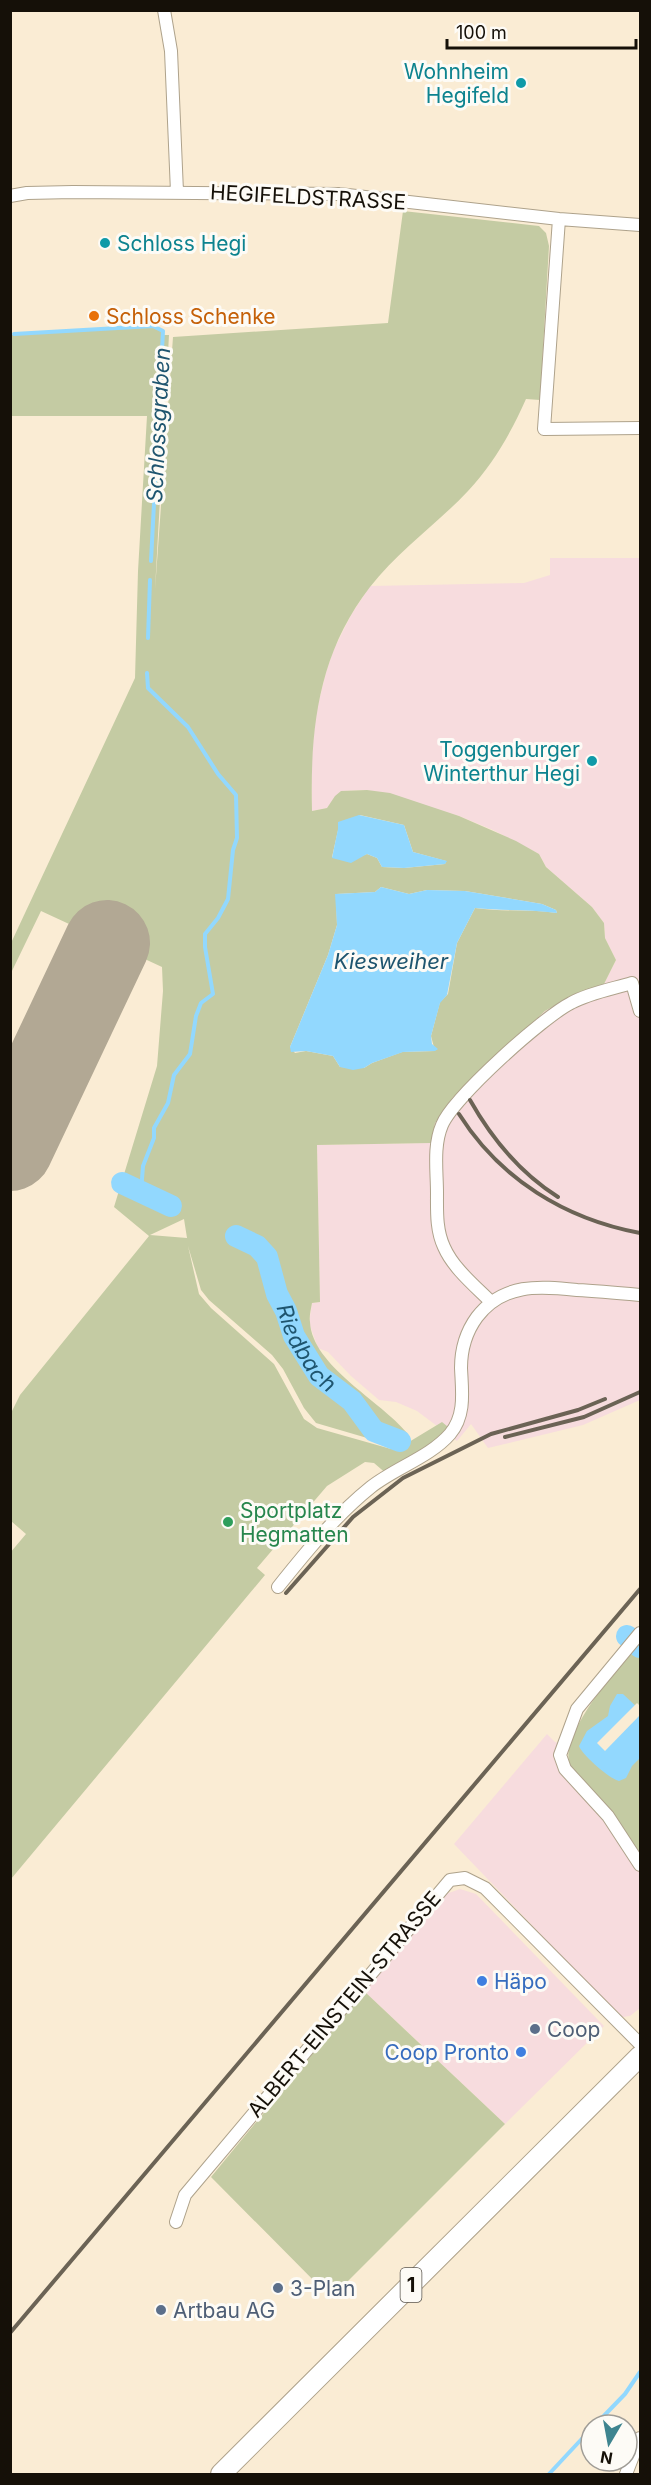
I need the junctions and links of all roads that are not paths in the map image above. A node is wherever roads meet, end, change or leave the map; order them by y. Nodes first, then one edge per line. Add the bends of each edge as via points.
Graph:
1 (164, 10) edge
2 (177, 192) junction
3 (10, 196) edge
4 (559, 219) junction
5 (640, 225) edge
6 (640, 428) edge
7 (640, 1011) edge
8 (640, 1295) edge
9 (491, 1302) junction
10 (278, 1587) dead end
11 (640, 1633) edge
12 (640, 1865) edge
13 (640, 2044) edge
14 (640, 2056) edge
15 (176, 2222) dead end
16 (221, 2475) edge

1 - 2 street via 171,51
2 - 3 street, HEGIFELDSTRASSE via 33,192
2 - 4 street, HEGIFELDSTRASSE via 339,194
4 - 5 street, HEGIFELDSTRASSE
4 - 6 street via 544,429
7 - 9 street via 632,983 584,997 553,1013 461,1098 442,1124 436,1147 440,1237 451,1259
8 - 9 street via 534,1287
9 - 10 street via 475,1321 464,1344 462,1406 453,1430 436,1446 370,1488
11 - 12 street via 577,1709 560,1758 568,1773 608,1816
13 - 15 street, ALBERT-EINSTEIN-STRASSE via 485,1888 469,1879 453,1879 443,1885 185,2195
14 - 16 main road, 1

